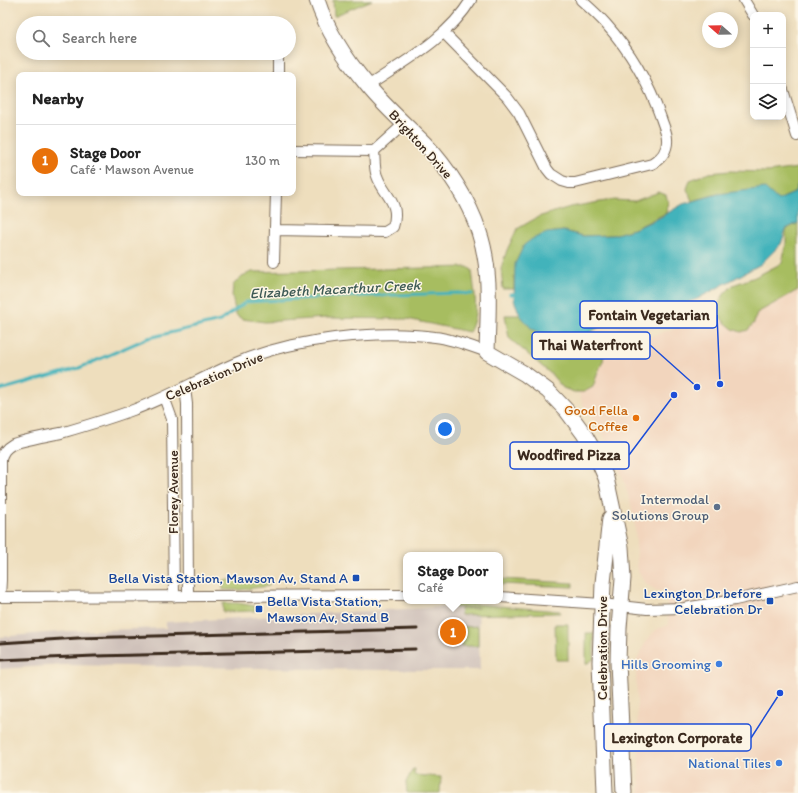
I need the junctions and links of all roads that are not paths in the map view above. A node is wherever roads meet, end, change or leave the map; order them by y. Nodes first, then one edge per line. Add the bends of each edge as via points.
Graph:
1 (317, 0) edge
2 (471, 0) edge
3 (582, 0) edge
4 (744, 0) edge
5 (751, 12) edge
6 (444, 34) junction
7 (278, 60) edge
8 (278, 72) edge
9 (368, 86) junction
10 (786, 100) edge
11 (404, 124) junction
12 (797, 136) edge
13 (296, 150) edge
14 (374, 151) junction
15 (276, 196) edge
16 (275, 230) junction
17 (274, 262) dead end
18 (487, 352) junction
19 (184, 388) junction
20 (164, 397) junction
21 (611, 503) junction
22 (798, 586) edge
23 (403, 595) edge
24 (188, 596) junction
25 (0, 597) edge
26 (174, 597) junction
27 (503, 597) edge
28 (602, 604) junction
29 (622, 607) junction
30 (624, 791) edge
31 (605, 793) edge

1 - 9 street, Brighton Drive via 337,42
2 - 6 street
3 - 6 street via 618,39 649,89 667,139 665,152 652,164 576,183 556,178 547,169 519,113 507,96
4 - 5 street
6 - 9 street
7 - 8 street
9 - 11 street, Brighton Drive
10 - 12 street
11 - 14 street
11 - 18 street, Brighton Drive via 427,146 460,188 479,232 486,260
13 - 14 street
14 - 16 street via 376,175 394,206 394,227 385,232
15 - 16 street
16 - 17 street
18 - 19 street, Celebration Drive via 459,342 409,335 360,336 308,342 239,361
18 - 21 street, Celebration Drive via 525,374 567,411 596,455 606,478
19 - 20 street, Celebration Drive
19 - 24 street, Florey Avenue via 187,404
20 - 25 street, Celebration Drive via 106,420 23,440 6,449 1,460
20 - 26 street, Florey Avenue via 172,419
21 - 28 street, Celebration Drive
21 - 29 street, Celebration Drive via 621,546
22 - 29 street via 684,608
23 - 24 street
24 - 26 street
25 - 26 street
27 - 28 street
28 - 29 street
28 - 31 street, Celebration Drive via 600,662
29 - 30 street, Celebration Drive via 618,662

